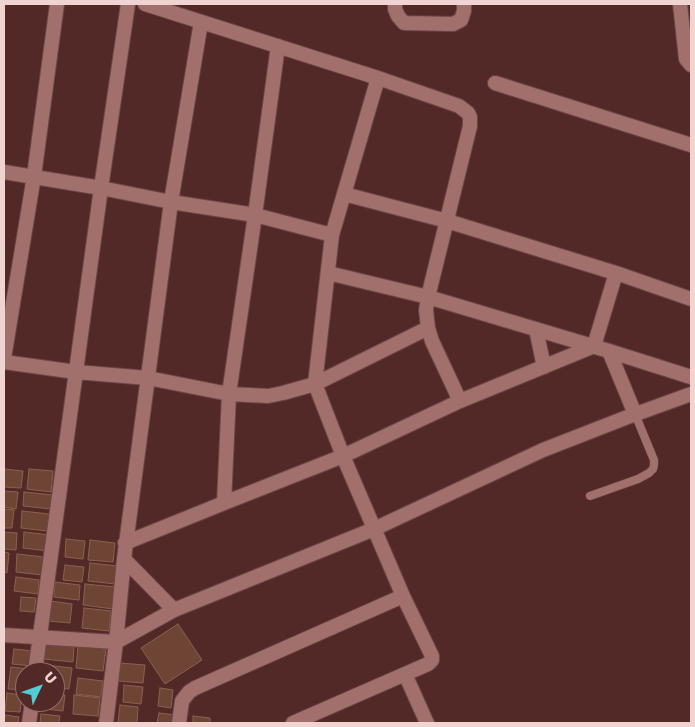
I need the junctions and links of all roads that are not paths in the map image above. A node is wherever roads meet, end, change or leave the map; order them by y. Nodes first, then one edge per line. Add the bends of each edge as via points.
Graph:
1 (57, 4) edge
2 (128, 4) edge
3 (145, 4) edge
4 (396, 4) edge
5 (464, 4) edge
6 (680, 4) edge
7 (202, 22) junction
8 (278, 46) junction
9 (691, 65) edge
10 (378, 78) junction
11 (495, 83) dead end
12 (691, 145) edge
13 (4, 172) edge
14 (34, 176) junction
15 (101, 188) junction
16 (344, 194) junction
17 (171, 202) junction
18 (256, 215) junction
19 (447, 221) junction
20 (332, 235) junction
21 (328, 273) junction
22 (616, 273) junction
23 (428, 297) junction
24 (691, 297) edge
25 (428, 328) junction
26 (536, 329) junction
27 (594, 346) junction
28 (609, 350) junction
29 (4, 360) edge
30 (544, 367) junction
31 (76, 372) junction
32 (691, 377) edge
33 (148, 378) junction
34 (315, 384) junction
35 (230, 394) junction
36 (691, 394) edge
37 (460, 402) junction
38 (635, 414) junction
39 (343, 456) junction
40 (590, 496) dead end
41 (224, 502) junction
42 (374, 529) junction
43 (126, 543) junction
44 (124, 559) junction
45 (403, 596) junction
46 (174, 610) junction
47 (4, 635) edge
48 (39, 638) junction
49 (116, 642) junction
50 (36, 662) edge
51 (404, 674) junction
52 (106, 723) edge
53 (179, 723) edge
54 (293, 723) edge
55 (428, 723) edge

1 - 14 street
2 - 15 street
3 - 7 street
4 - 5 street via 395,9 404,23 454,24 461,20
6 - 9 street via 686,59
7 - 8 street
7 - 17 street
8 - 10 street
8 - 18 street
10 - 16 street
10 - 19 street via 459,106 470,116
11 - 12 street
13 - 14 street
14 - 15 street
14 - 29 street
15 - 17 street
15 - 31 street
16 - 19 street
16 - 20 street
17 - 18 street
17 - 33 street
18 - 20 street
18 - 35 street
19 - 22 street
19 - 23 street
20 - 21 street
21 - 23 street
21 - 34 street
22 - 24 street
22 - 27 street
23 - 25 street
23 - 26 street
25 - 34 street
25 - 37 street
26 - 27 street
26 - 30 street
27 - 28 street
27 - 30 street
28 - 32 street
28 - 38 street
29 - 31 street
30 - 37 street
31 - 33 street
31 - 48 street
33 - 35 street
33 - 43 street
34 - 35 street via 276,395
34 - 39 street
35 - 41 street
36 - 38 street
37 - 39 street
38 - 40 lane via 654,460 653,469 638,479
38 - 42 street via 543,450
39 - 41 street
39 - 42 street
41 - 43 street
42 - 45 street
42 - 46 street
43 - 44 street
44 - 46 street
44 - 49 street
45 - 51 street via 432,656 428,664
45 - 53 street via 194,688 182,701
46 - 49 street
47 - 48 street
48 - 49 street
48 - 50 street
49 - 52 street
51 - 54 street
51 - 55 street

